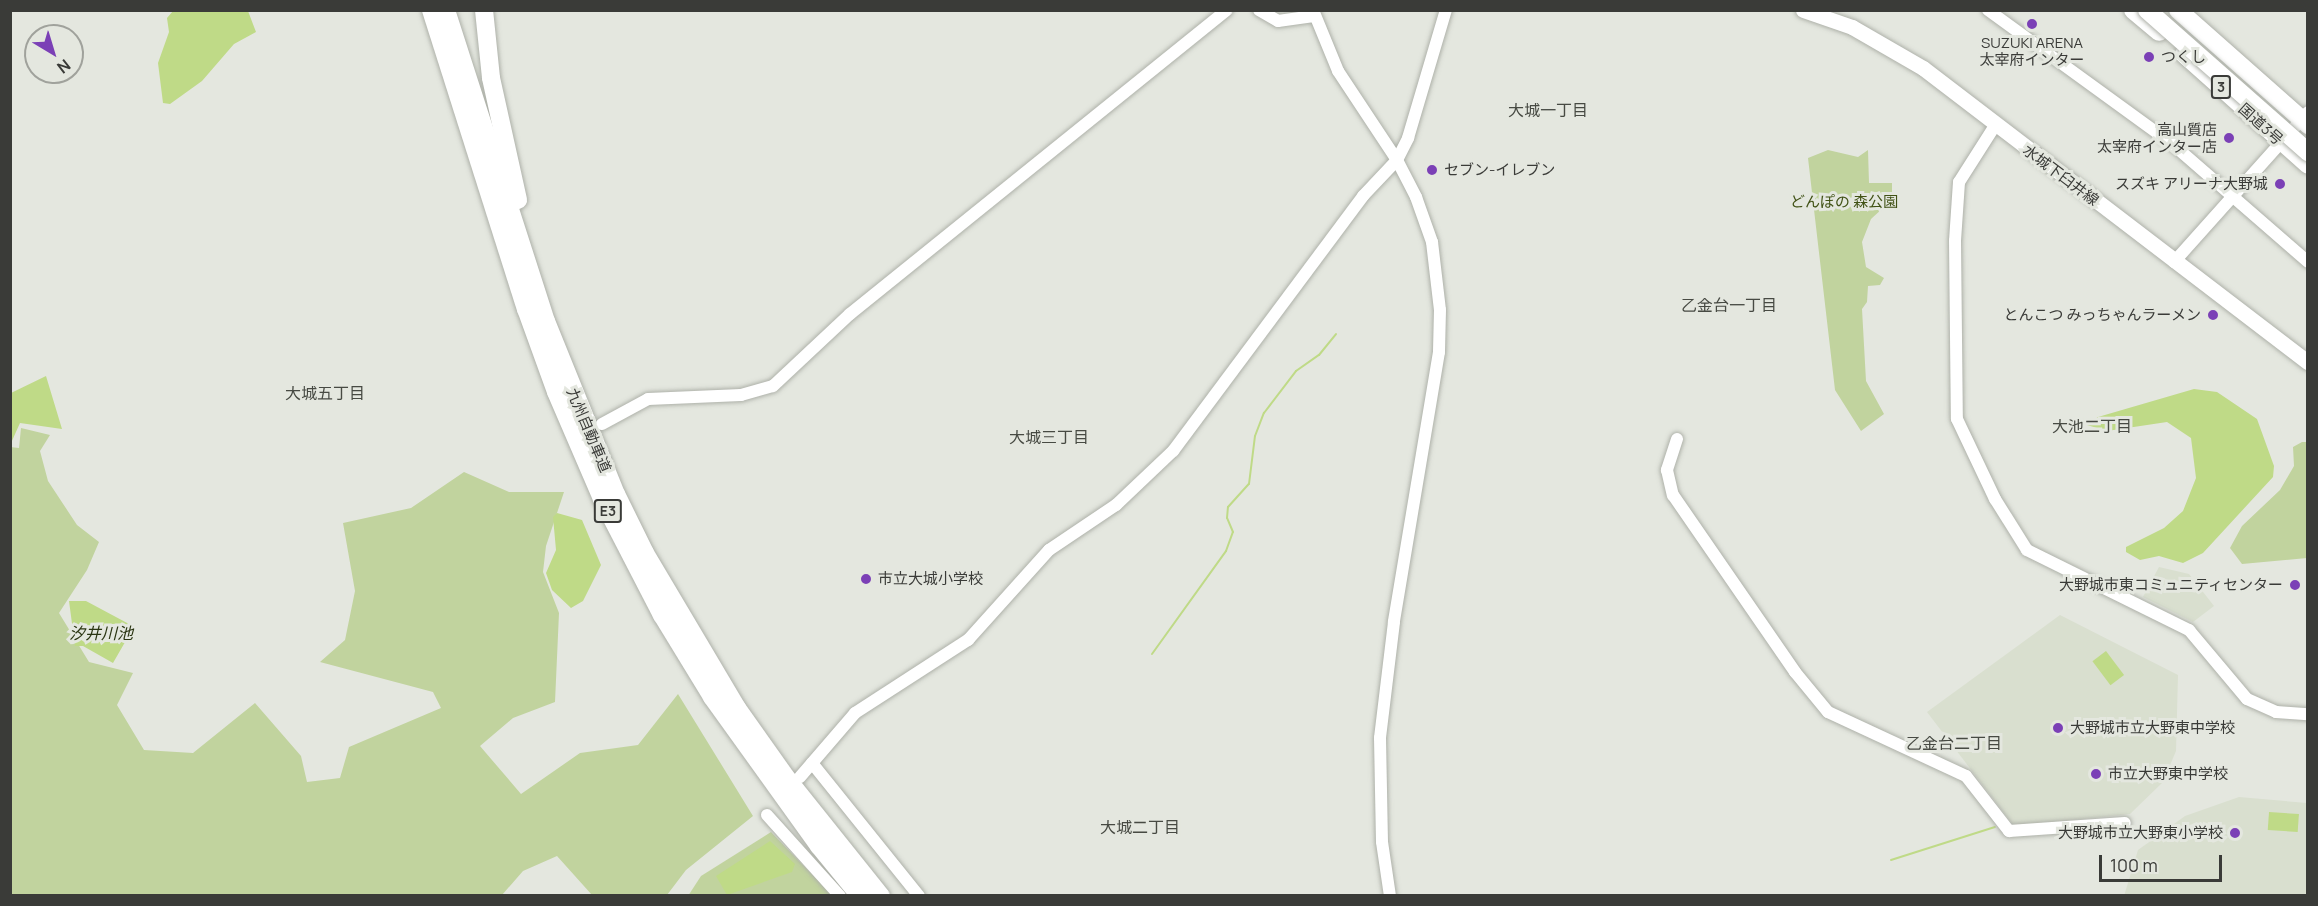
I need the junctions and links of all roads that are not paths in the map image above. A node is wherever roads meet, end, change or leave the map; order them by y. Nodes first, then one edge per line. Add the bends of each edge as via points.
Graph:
1 (429, 10) edge
2 (446, 10) edge
3 (484, 10) edge
4 (1227, 10) edge
5 (1259, 10) edge
6 (1446, 10) edge
7 (1803, 10) edge
8 (1988, 10) edge
9 (2133, 10) edge
10 (2147, 10) edge
11 (2164, 10) edge
12 (2178, 10) edge
13 (1313, 13) edge
14 (1823, 13) edge
15 (2306, 123) edge
16 (1996, 124) junction
17 (2281, 142) junction
18 (2307, 152) edge
19 (1397, 160) junction
20 (2307, 165) edge
21 (2235, 197) junction
22 (2174, 262) junction
23 (2307, 262) edge
24 (2307, 362) edge
25 (602, 424) dead end
26 (1677, 439) dead end
27 (616, 494) junction
28 (2307, 714) edge
29 (812, 763) junction
30 (800, 777) dead end
31 (767, 815) dead end
32 (2125, 823) dead end
33 (840, 896) edge
34 (860, 896) edge
35 (880, 896) edge
36 (918, 896) edge
37 (1390, 896) edge

1 - 34 highway, 九州自動車道 / E3 via 526,309 602,499 662,615 712,697 819,846
2 - 27 highway, 九州自動車道 / E3 via 546,321
3 - 27 highway via 491,78 520,210 559,344
4 - 25 street via 850,314 773,386 741,395 648,399
5 - 13 street via 1278,21
6 - 19 street via 1408,138
7 - 14 main road, 水城下臼井線
8 - 21 street via 2115,100
9 - 17 highway, 国道3号 / 3
10 - 18 highway, bridge
11 - 15 highway
12 - 15 highway, 国道3号 / 3
13 - 19 street via 1338,71
14 - 16 main road, 水城下臼井線 via 1899,52
15 - 17 street
16 - 22 main road, 水城下臼井線
16 - 28 street via 1959,182 1955,226 1957,419 1989,489 2027,550 2190,630 2247,699 2276,712
17 - 20 highway, 国道3号 / 3
17 - 21 street
19 - 29 street via 1363,196 1157,469 1109,510 1049,550 968,640 855,713
19 - 37 street via 1432,243 1440,310 1439,352 1396,610 1381,727 1382,842
21 - 22 street
21 - 23 street
22 - 24 main road, 水城下臼井線
26 - 32 street via 1667,470 1673,495 1795,672 1828,712 1966,776 2009,831
27 - 35 highway, 九州自動車道 / E3 via 645,553 737,708
29 - 30 street
29 - 36 street
31 - 33 street

